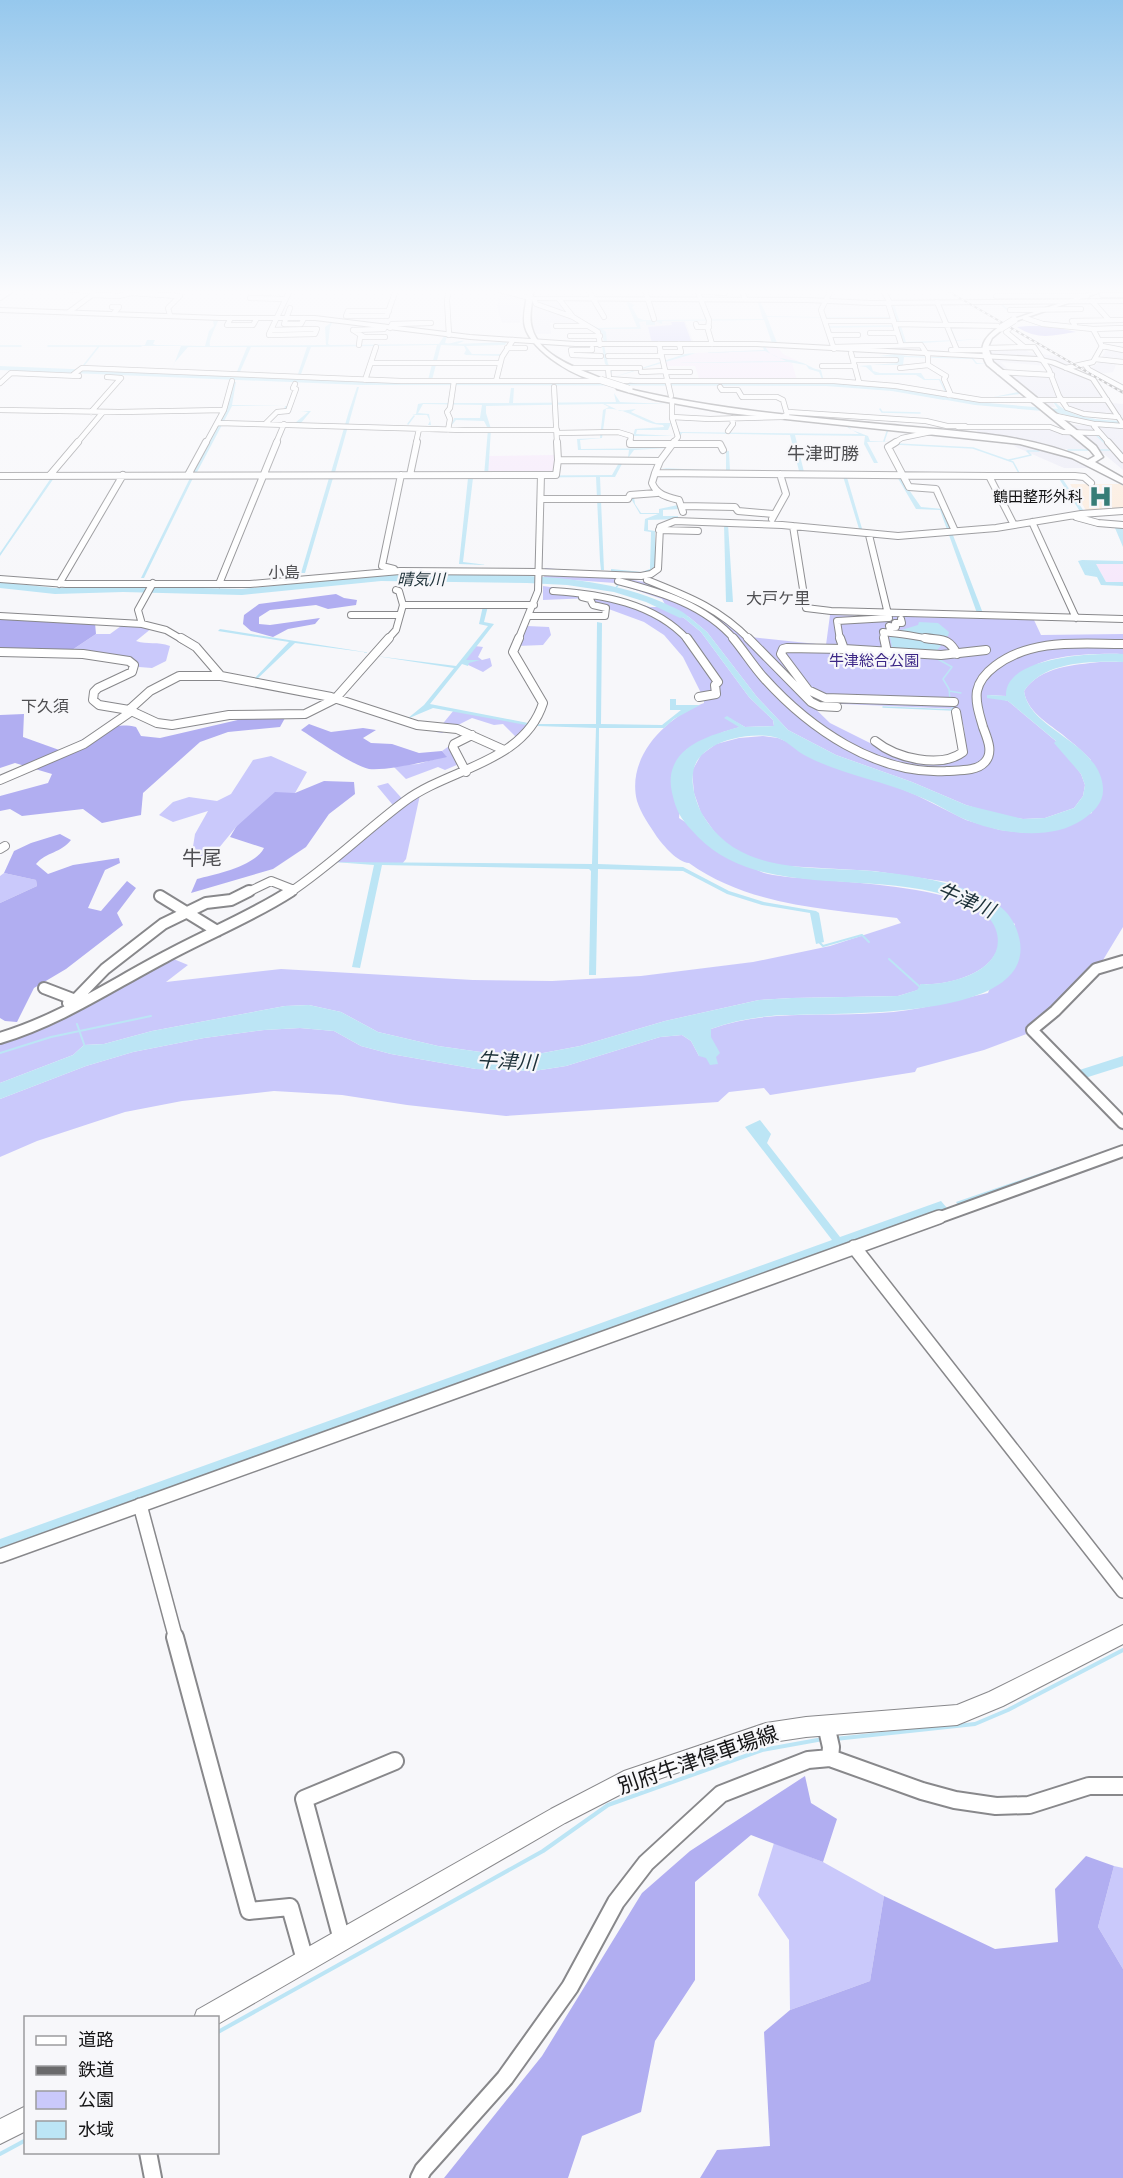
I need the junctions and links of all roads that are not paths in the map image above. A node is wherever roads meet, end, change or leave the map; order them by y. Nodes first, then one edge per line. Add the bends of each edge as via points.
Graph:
1 (109, 392) edge
2 (229, 392) edge
3 (295, 392) edge
4 (452, 392) edge
5 (554, 392) edge
6 (649, 392) edge
7 (669, 392) edge
8 (739, 392) edge
9 (932, 392) edge
10 (1023, 392) edge
11 (1057, 392) edge
12 (1101, 392) edge
13 (949, 394) joint
14 (670, 396) dead end
15 (1032, 399) junction
16 (1060, 399) junction
17 (1107, 400) junction
18 (672, 403) dead end
19 (0, 410) edge
20 (224, 410) junction
21 (92, 411) junction
22 (103, 412) junction
23 (706, 413) dead end
24 (673, 414) junction
25 (787, 414) junction
26 (1051, 415) junction
27 (974, 417) dead end
28 (732, 418) junction
29 (838, 418) junction
30 (221, 423) junction
31 (266, 423) junction
32 (284, 423) junction
33 (1121, 423) edge
34 (1094, 424) junction
35 (971, 426) junction
36 (419, 429) junction
37 (448, 430) junction
38 (556, 431) junction
39 (728, 431) dead end
40 (939, 431) junction
41 (1101, 432) junction
42 (1074, 433) junction
43 (673, 446) junction
44 (1093, 448) junction
45 (1113, 449) junction
46 (1123, 449) edge
47 (723, 450) dead end
48 (1123, 459) edge
49 (558, 460) junction
50 (660, 461) junction
51 (1090, 462) junction
52 (780, 474) junction
53 (899, 474) junction
54 (50, 475) junction
55 (188, 475) junction
56 (410, 475) junction
57 (0, 476) edge
58 (541, 476) junction
59 (654, 476) junction
60 (988, 476) junction
61 (1123, 476) edge
62 (122, 477) junction
63 (261, 477) junction
64 (401, 477) junction
65 (1123, 482) edge
66 (1091, 483) dead end
67 (657, 492) junction
68 (541, 499) junction
69 (683, 506) junction
70 (1123, 511) edge
71 (773, 514) junction
72 (1086, 516) junction
73 (681, 521) junction
74 (1032, 522) junction
75 (769, 524) junction
76 (1014, 525) junction
77 (1123, 525) edge
78 (793, 526) junction
79 (659, 530) junction
80 (698, 531) dead end
81 (956, 531) junction
82 (869, 535) junction
83 (382, 566) junction
84 (400, 571) junction
85 (538, 572) junction
86 (365, 573) junction
87 (584, 575) junction
88 (641, 576) junction
89 (0, 579) edge
90 (153, 583) junction
91 (59, 584) junction
92 (219, 584) junction
93 (396, 590) dead end
94 (538, 591) junction
95 (554, 591) junction
96 (404, 605) junction
97 (534, 605) junction
98 (887, 612) junction
99 (351, 615) dead end
100 (400, 615) junction
101 (0, 616) edge
102 (529, 616) junction
103 (1076, 618) junction
104 (901, 619) dead end
105 (1123, 619) edge
106 (142, 624) junction
107 (894, 633) junction
108 (1123, 644) edge
109 (843, 647) junction
110 (986, 650) dead end
111 (0, 652) edge
112 (887, 652) junction
113 (957, 654) junction
114 (221, 676) junction
115 (699, 697) dead end
116 (334, 699) junction
117 (954, 702) dead end
118 (837, 707) dead end
119 (130, 710) junction
120 (956, 712) dead end
121 (472, 735) junction
122 (875, 741) dead end
123 (504, 750) junction
124 (466, 772) junction
125 (0, 780) edge
126 (294, 890) junction
127 (160, 896) dead end
128 (186, 911) junction
129 (217, 931) junction
130 (1123, 961) edge
131 (44, 988) dead end
132 (78, 1001) junction
133 (0, 1038) edge
134 (1123, 1123) edge
135 (1123, 1151) edge
136 (854, 1247) junction
137 (140, 1505) junction
138 (0, 1556) edge
139 (1123, 1591) edge
140 (1123, 1634) edge
141 (827, 1728) junction
142 (831, 1753) junction
143 (395, 1761) dead end
144 (1123, 1786) edge
145 (342, 1940) junction
146 (305, 1960) junction
147 (208, 2016) edge
148 (24, 2119) edge
149 (0, 2132) edge
150 (148, 2154) edge
151 (153, 2178) edge
152 (419, 2178) edge

1 - 21 street
2 - 20 street
3 - 31 street via 287,411 277,412
4 - 37 street
5 - 38 street
6 - 25 highway via 687,404
7 - 14 street
8 - 25 street via 742,397 777,397 783,400
9 - 13 street
10 - 15 highway
11 - 16 street
12 - 17 main road
13 - 15 street via 981,400
15 - 16 street
15 - 26 highway
16 - 17 street
16 - 33 street via 1073,411
17 - 33 main road
18 - 24 street
19 - 21 street
20 - 22 street
20 - 30 street
21 - 22 street
22 - 54 street
23 - 24 street
24 - 28 street
24 - 43 street via 678,437
25 - 28 street
25 - 29 highway
25 - 40 highway
26 - 34 street
26 - 42 highway
27 - 35 street
28 - 39 street
29 - 35 street
29 - 40 highway
30 - 31 street
30 - 55 street
31 - 32 street
32 - 36 street
32 - 63 street
33 - 34 street
33 - 41 street
34 - 41 street
35 - 40 street
35 - 42 street via 1050,427
36 - 37 street
36 - 56 street
37 - 38 street
38 - 43 street via 618,432 631,436 630,444
38 - 49 street
40 - 51 highway via 1028,444
40 - 53 street via 894,441 888,447
41 - 42 street
41 - 45 street
42 - 44 highway
43 - 47 street via 720,444
43 - 50 street
44 - 45 street
44 - 51 highway via 1099,457
45 - 46 street
45 - 48 street
49 - 50 street
49 - 58 street via 558,474
50 - 59 street
51 - 61 highway
51 - 65 highway
52 - 53 street
52 - 59 street via 692,473 687,481
52 - 71 street via 786,494
53 - 60 street
53 - 81 street via 909,487 936,489
54 - 57 street
54 - 62 street
55 - 62 street
55 - 63 street
56 - 58 street
56 - 64 street
58 - 68 street
59 - 67 street via 652,487
60 - 66 street via 1084,477
60 - 76 street
62 - 91 street
63 - 64 street
63 - 92 street
64 - 83 street
67 - 68 street via 630,495 628,499
67 - 69 street via 679,500
68 - 85 street
69 - 71 street via 727,505 738,512
69 - 73 street
70 - 72 street
71 - 75 street
72 - 74 street
72 - 77 street via 1098,523
73 - 75 street
73 - 79 street via 668,522
74 - 76 street
74 - 103 street
75 - 78 street
76 - 81 street
78 - 82 street
78 - 98 street via 806,608
79 - 80 street
79 - 88 street via 658,568
81 - 82 street
82 - 98 street
83 - 84 street
83 - 86 street
84 - 85 street
84 - 86 street
85 - 87 street
85 - 94 street
86 - 92 street
87 - 88 street
87 - 108 street via 641,586 693,608 723,628 783,697 826,734 887,761 934,771 971,769 987,761 989,746 976,692 997,664 1011,655 1041,646
88 - 118 street via 730,620 811,702
89 - 91 street
90 - 91 street
90 - 92 street
90 - 106 street via 138,610
93 - 96 street
94 - 95 street
94 - 97 street
95 - 102 street via 590,599 593,605 606,608 605,615
95 - 115 street via 617,601 678,629 718,682 716,694
96 - 97 street
96 - 100 street
97 - 102 street
98 - 103 street
98 - 109 street via 889,618 884,620 837,621
99 - 100 street
100 - 116 street via 396,630
101 - 106 street
102 - 123 street via 513,652 543,707 530,728
103 - 105 street
104 - 107 street via 896,627 889,626
106 - 114 street via 172,632 196,647
107 - 112 street via 883,632
107 - 113 street via 949,642
109 - 112 street
109 - 117 street via 787,648 781,654 808,690 825,698
110 - 113 street via 978,648
111 - 119 street via 83,654 129,662 135,668 132,672 98,688 92,695 99,705
112 - 113 street
114 - 116 street
114 - 119 street via 179,676 150,691
116 - 119 street via 296,716 229,715 183,724 162,724
116 - 121 street via 417,725 450,727
119 - 125 street via 84,744
120 - 122 street via 963,752 954,759 912,757
121 - 123 street
121 - 124 street via 453,747
123 - 124 street
124 - 126 street via 406,800
126 - 128 street via 271,880 231,900 206,903
126 - 129 street
127 - 128 street
128 - 129 street
128 - 132 street via 105,969
129 - 132 street
130 - 134 street via 1096,969 1032,1030
131 - 132 street
132 - 133 street via 21,1032
135 - 136 street
136 - 137 street
136 - 139 street
137 - 138 street
137 - 146 street via 249,1911 290,1907
140 - 141 main road, 別府牛津停車場線 via 957,1715
141 - 142 street
141 - 145 main road, 別府牛津停車場線 via 766,1733 631,1778
142 - 144 street via 922,1791 996,1806 1029,1805 1089,1786
142 - 152 street via 721,1794 646,1863 616,1902 570,1987 512,2069
143 - 145 street via 304,1799
145 - 146 main road, 別府牛津停車場線
146 - 147 main road, 別府牛津停車場線
148 - 149 main road
150 - 151 street

